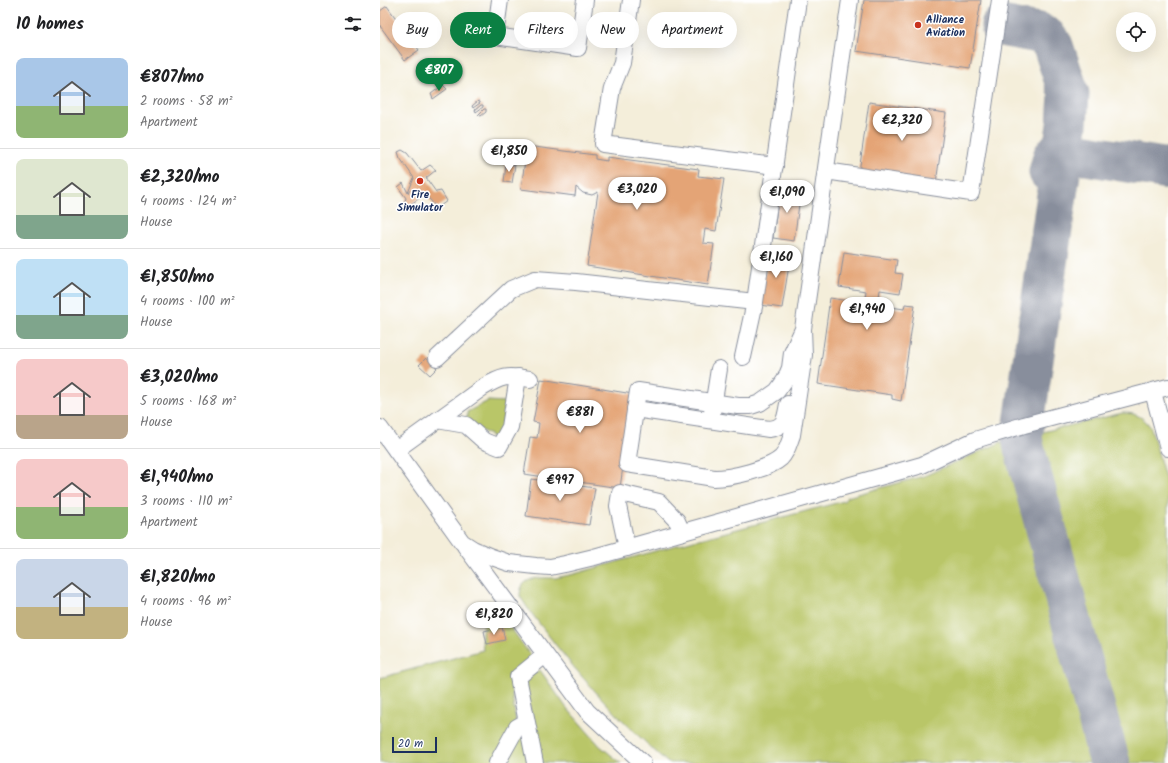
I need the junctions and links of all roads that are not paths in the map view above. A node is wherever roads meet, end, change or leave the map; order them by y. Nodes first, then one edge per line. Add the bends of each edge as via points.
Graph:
1 (500, 0) edge
2 (585, 0) edge
3 (631, 0) edge
4 (798, 0) edge
5 (850, 0) edge
6 (1000, 0) edge
7 (775, 166) junction
8 (826, 171) junction
9 (755, 302) junction
10 (803, 329) junction
11 (743, 357) dead end
12 (437, 358) dead end
13 (719, 369) dead end
14 (800, 384) junction
15 (1168, 387) edge
16 (1153, 392) junction
17 (714, 402) junction
18 (635, 409) junction
19 (437, 420) junction
20 (711, 420) junction
21 (380, 428) edge
22 (1168, 448) edge
23 (396, 450) junction
24 (682, 532) junction
25 (462, 542) junction
26 (626, 548) junction
27 (545, 655) junction
28 (526, 722) junction
29 (497, 763) edge
30 (535, 763) edge
31 (643, 763) edge

1 - 2 lane via 495,36 578,48
3 - 7 lane via 622,63 612,88 603,144
4 - 7 lane
5 - 8 lane
6 - 8 lane via 971,193
7 - 9 lane
8 - 10 lane
9 - 11 lane
9 - 12 lane via 535,279 511,289
10 - 14 lane via 804,356
10 - 17 lane via 792,354 785,380 769,398 751,406
13 - 17 lane
14 - 18 lane via 792,435 781,457 772,464 723,478 627,464
14 - 20 lane via 790,399 785,420 777,428
15 - 16 lane
16 - 22 lane
16 - 24 lane via 1024,425 975,440 922,465
17 - 18 lane via 638,391
17 - 20 lane
18 - 20 lane
19 - 19 lane via 497,379 524,378 510,427 499,447 484,441 466,425
19 - 23 lane
21 - 23 lane
23 - 25 lane
24 - 26 lane
24 - 26 lane via 677,521 659,502 620,493 618,506
25 - 26 lane via 502,561 536,566 565,564
25 - 27 lane
27 - 28 lane via 518,677
27 - 31 lane via 588,711
28 - 29 lane via 517,727
28 - 30 lane

